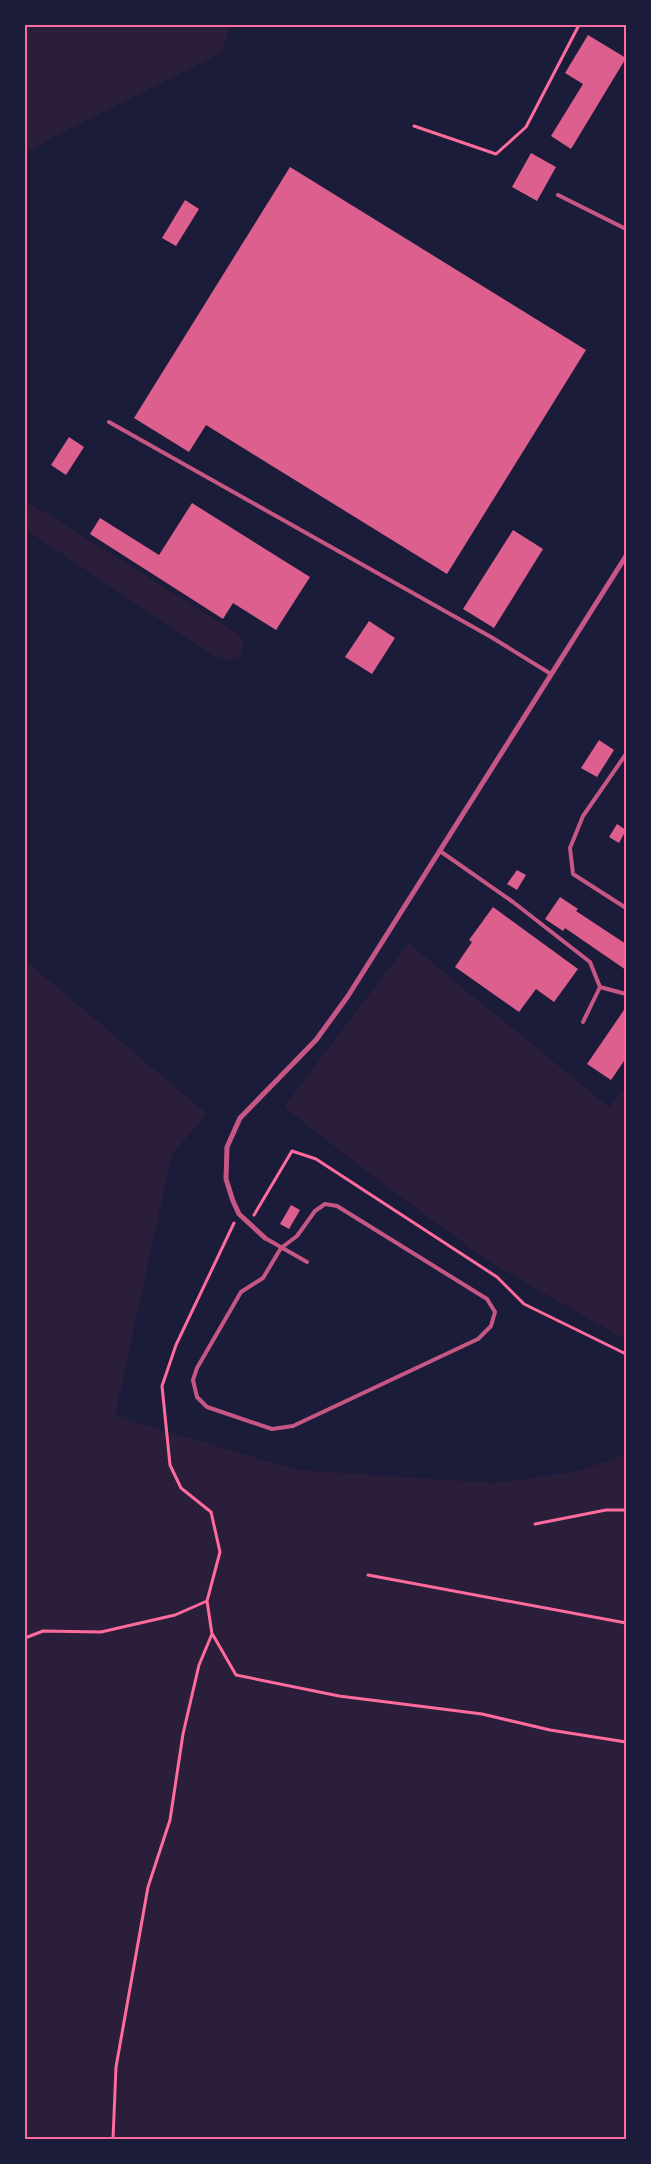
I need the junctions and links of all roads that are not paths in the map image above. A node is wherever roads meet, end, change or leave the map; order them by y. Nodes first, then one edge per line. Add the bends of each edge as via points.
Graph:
1 (558, 195) dead end
2 (626, 229) edge
3 (109, 422) dead end
4 (626, 556) edge
5 (551, 674) junction
6 (626, 754) edge
7 (440, 851) junction
8 (626, 908) edge
9 (600, 988) junction
10 (626, 994) edge
11 (583, 1022) dead end
12 (265, 1238) joint
13 (281, 1248) junction
14 (306, 1262) dead end

1 - 2 lane
3 - 5 lane
4 - 5 street
5 - 7 street
6 - 8 lane via 583,816 570,848 573,874
7 - 9 lane via 590,962
7 - 12 street via 348,996 316,1040 240,1118 227,1148 226,1179 238,1214
9 - 10 lane
9 - 11 lane
12 - 13 lane
13 - 13 lane via 264,1278 241,1292 197,1368 193,1380 197,1397 208,1407 272,1429 292,1426 478,1339 491,1326 495,1312 487,1300 337,1206 325,1204 314,1211 297,1236
13 - 14 lane

